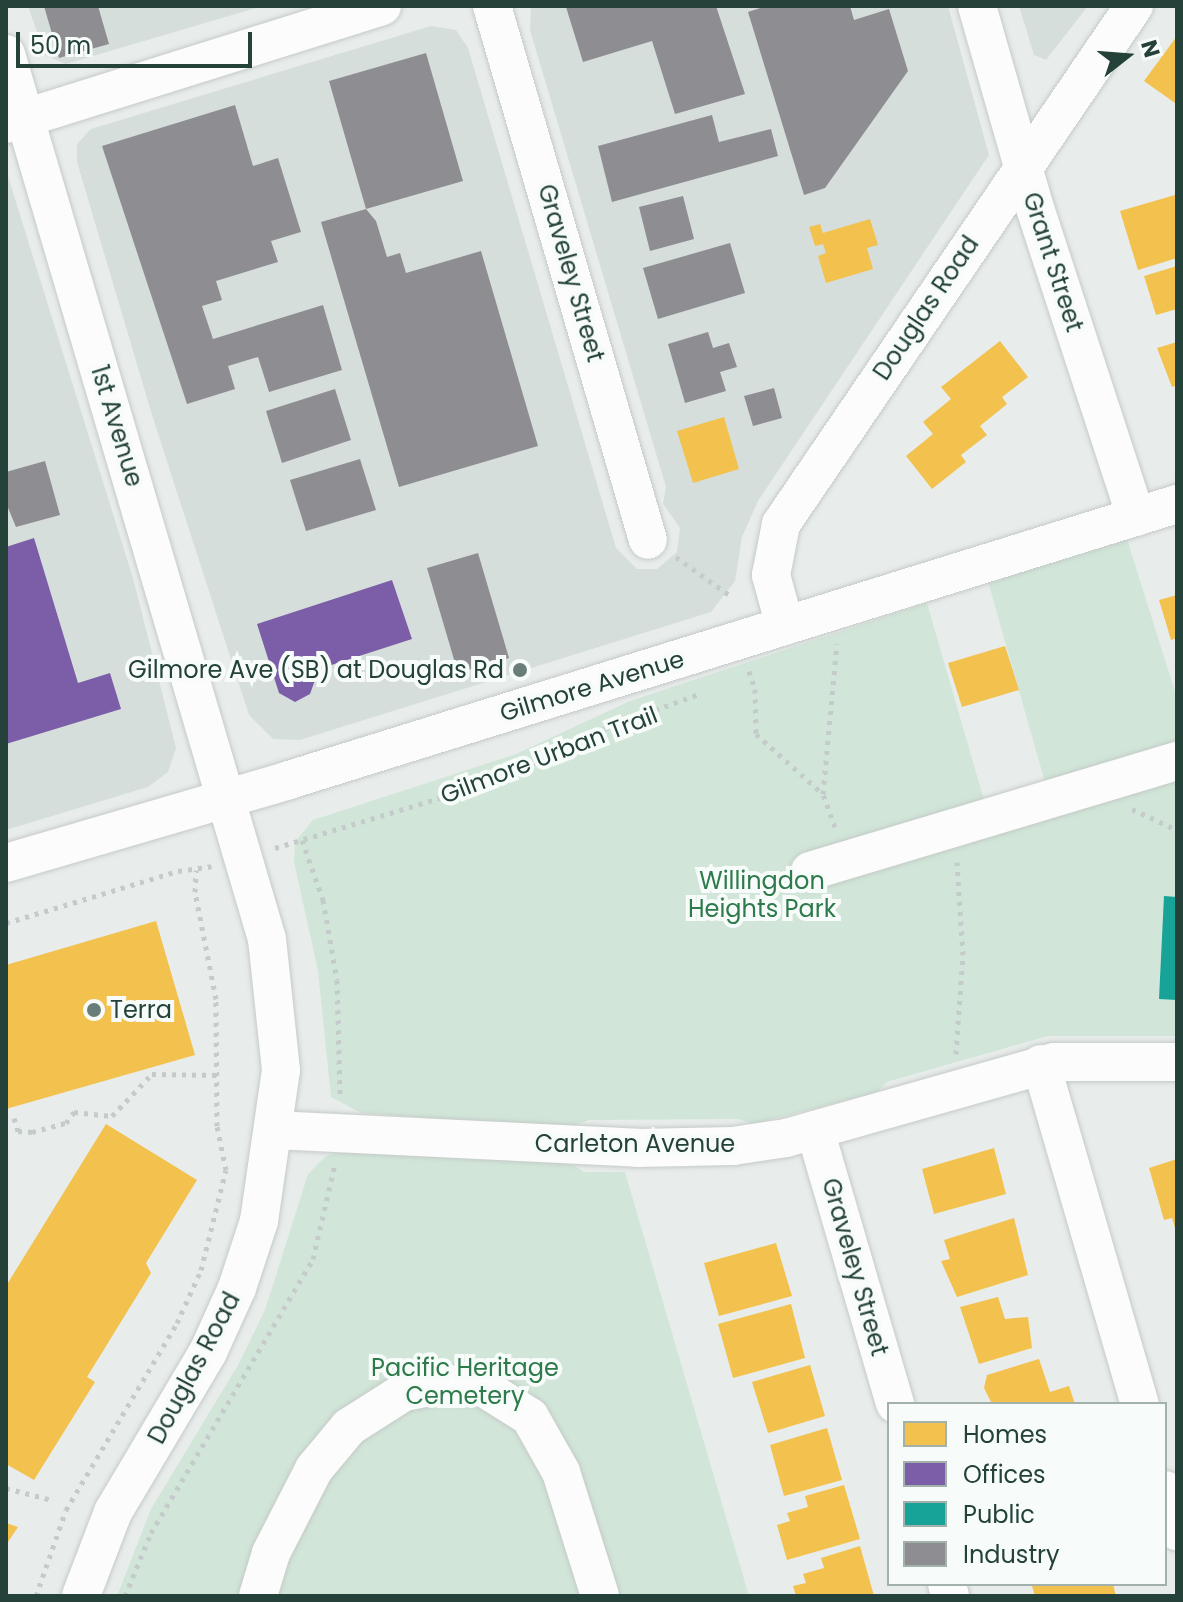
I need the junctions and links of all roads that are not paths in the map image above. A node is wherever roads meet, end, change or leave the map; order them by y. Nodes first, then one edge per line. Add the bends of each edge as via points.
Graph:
1 (382, 6) edge
2 (492, 6) edge
3 (977, 6) edge
4 (1134, 6) edge
5 (6, 54) edge
6 (16, 122) edge
7 (1022, 166) junction
8 (1177, 504) edge
9 (1136, 517) junction
10 (648, 540) road end
11 (785, 626) junction
12 (1177, 761) edge
13 (229, 798) junction
14 (6, 863) edge
15 (810, 871) dead end
16 (1177, 1062) edge
17 (1041, 1064) junction
18 (274, 1130) junction
19 (815, 1130) junction
20 (894, 1402) edge
21 (1139, 1402) edge
22 (1167, 1497) edge
23 (1177, 1531) edge
24 (81, 1596) edge
25 (258, 1596) edge
26 (600, 1596) edge

1 - 6 street
2 - 10 street, Graveley Street
3 - 7 street, Grant Street
4 - 7 street, Douglas Road
5 - 6 street, 1st Avenue
6 - 13 street, 1st Avenue
7 - 9 street, Grant Street
7 - 11 street, Douglas Road via 781,524 771,575
8 - 9 street, Gilmore Avenue
9 - 11 street, Gilmore Avenue
11 - 13 street, Gilmore Avenue
12 - 15 street
13 - 14 street, Gilmore Avenue
13 - 18 street, Douglas Road via 267,939 276,996 281,1070
16 - 17 street, Carleton Avenue via 1096,1058
17 - 19 street, Carleton Avenue
17 - 21 street
18 - 19 street, Carleton Avenue via 638,1148 733,1146
18 - 24 street, Douglas Road via 259,1221 237,1288 208,1352 113,1512
19 - 20 street, Graveley Street
22 - 23 street
25 - 26 street via 271,1553 314,1469 349,1427 404,1392 446,1384 484,1388 530,1417 561,1472

